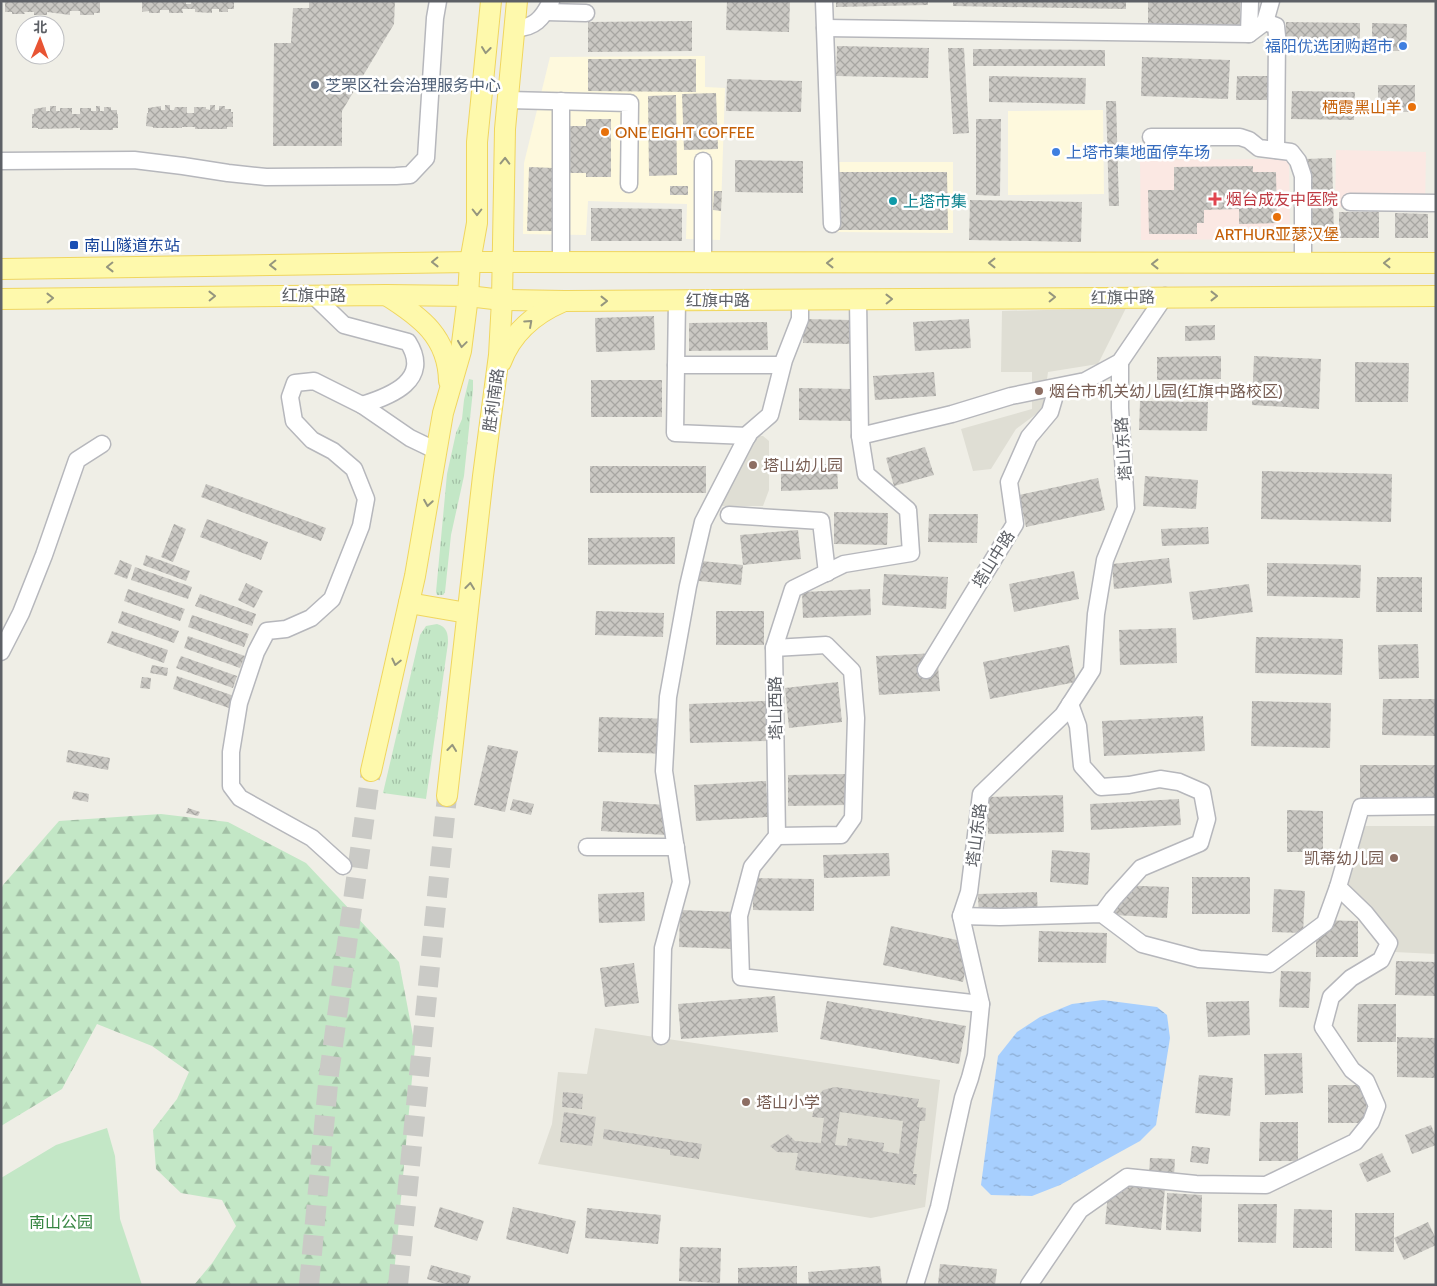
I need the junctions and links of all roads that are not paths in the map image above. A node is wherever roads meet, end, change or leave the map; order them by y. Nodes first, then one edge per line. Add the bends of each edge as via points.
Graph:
1 (438, 1) edge
2 (492, 1) edge
3 (518, 1) edge
4 (824, 1) edge
5 (1250, 1) edge
6 (1271, 1) edge
7 (549, 7) edge
8 (586, 13) dead end
9 (1265, 22) junction
10 (514, 28) junction
11 (825, 28) junction
12 (1250, 34) junction
13 (508, 100) junction
14 (561, 101) junction
15 (1151, 137) dead end
16 (1276, 150) junction
17 (1, 161) edge
18 (703, 161) dead end
19 (629, 184) dead end
20 (1350, 202) dead end
21 (1436, 203) edge
22 (832, 224) dead end
23 (470, 262) junction
24 (502, 262) junction
25 (561, 262) junction
26 (703, 263) junction
27 (1303, 263) junction
28 (1436, 263) edge
29 (1, 269) edge
30 (313, 295) junction
31 (386, 295) junction
32 (468, 296) junction
33 (1165, 296) junction
34 (1436, 296) edge
35 (1, 299) edge
36 (800, 299) junction
37 (858, 299) junction
38 (502, 300) junction
39 (677, 300) junction
40 (565, 301) junction
41 (1120, 362) junction
42 (676, 365) junction
43 (782, 365) junction
44 (496, 378) junction
45 (1057, 388) junction
46 (449, 391) junction
47 (362, 405) junction
48 (748, 436) junction
49 (860, 436) junction
50 (102, 444) dead end
51 (436, 451) junction
52 (729, 515) dead end
53 (827, 572) junction
54 (409, 603) junction
55 (467, 613) junction
56 (774, 648) junction
57 (1, 652) edge
58 (926, 670) dead end
59 (1070, 704) junction
60 (371, 770) tunnel mouth
61 (447, 796) tunnel mouth
62 (1436, 806) edge
63 (777, 836) junction
64 (587, 847) dead end
65 (676, 847) junction
66 (343, 866) dead end
67 (1338, 886) junction
68 (1102, 914) junction
69 (961, 916) junction
70 (981, 1004) junction
71 (661, 1036) dead end
72 (915, 1285) edge
73 (1029, 1285) edge

1 - 17 street via 426,158 410,174 266,177 134,160
2 -> 23 main road via 477,142 477,223
3 - 10 main road, 胜利南路
4 - 11 street
5 - 12 street
6 - 9 street
7 - 8 street
7 - 10 street via 533,25
9 - 12 street
9 - 16 street via 1276,26 1277,36
10 - 13 main road, 胜利南路
11 - 12 street
11 - 22 street
13 - 14 street
24 -> 13 main road, 胜利南路
14 - 19 street via 630,103
14 - 25 street
15 - 16 street via 1240,137 1259,148
16 - 27 street via 1291,152 1303,176
18 - 26 street
20 - 21 street
23 - 24 main road, 红旗中路
23 -> 29 main road, 红旗中路
23 - 32 main road
24 - 25 main road, 红旗中路
24 - 38 main road, 胜利南路
25 - 26 main road, 红旗中路
27 -> 26 main road, 红旗中路
28 -> 27 main road, 红旗中路
30 - 31 main road, 红旗中路
35 -> 30 main road, 红旗中路
30 - 47 street via 344,325 408,342 413,349 416,364 413,377 397,391
31 - 32 main road, 红旗中路
31 - 46 main road via 412,311 432,332 446,359
32 - 38 main road, 红旗中路
32 -> 46 main road via 461,351
33 -> 34 main road, 红旗中路
37 -> 33 main road, 红旗中路
33 - 41 street
36 - 37 main road, 红旗中路
36 - 39 main road, 红旗中路
36 - 43 street via 800,319
37 - 49 street, 塔山西路
38 - 40 main road, 红旗中路
38 - 44 main road, 胜利南路
40 -> 39 main road, 红旗中路
39 - 42 street
44 -> 40 main road via 509,344 520,330 540,313
41 - 45 street via 1086,381
41 - 59 street, 塔山东路 via 1126,508 1105,560 1096,614 1092,670
42 - 43 street
42 - 48 street via 675,433
43 - 48 street via 770,415
55 -> 44 main road, 胜利南路
45 - 49 street via 1011,396
45 - 58 street, 塔山中路 via 1050,412 1029,437 1009,482 1015,524
46 - 51 main road
47 - 51 street via 410,438
47 - 66 street via 314,381 295,383 290,397 294,421 312,440 333,451 354,469 366,500 360,526 332,599 311,618 286,629 267,632 256,652 239,703 231,752 231,786 240,798 312,838
48 - 65 street via 702,522 668,697 664,771
49 - 53 street, 塔山西路 via 866,474 908,510 911,553 844,564
50 - 57 street via 77,460 44,555
51 -> 54 main road
52 - 53 street via 821,521
53 - 56 street, 塔山西路 via 793,589
54 - 55 main road
54 -> 60 main road
61 -> 55 main road, 胜利南路
56 - 63 street, 塔山西路
56 - 63 street via 826,645 852,671 856,718 853,818 841,835
59 - 68 street via 1078,726 1082,766 1102,787 1160,779 1179,782 1202,792 1207,819 1200,844 1141,868
59 - 69 street, 塔山东路 via 1063,715 981,794 969,892
62 - 67 street via 1361,807
63 - 70 street via 752,868 745,892 739,916 741,977
64 - 65 street
65 - 71 street via 681,882 663,948
67 - 68 street via 1325,923 1270,964 1199,959 1142,944
67 - 73 street via 1388,943 1381,960 1352,978 1331,997 1323,1027 1352,1070 1366,1081 1377,1106 1371,1122 1356,1142 1266,1185 1196,1184 1127,1177 1080,1210
68 - 69 street
69 - 70 street
70 - 72 street via 976,1055 939,1207

